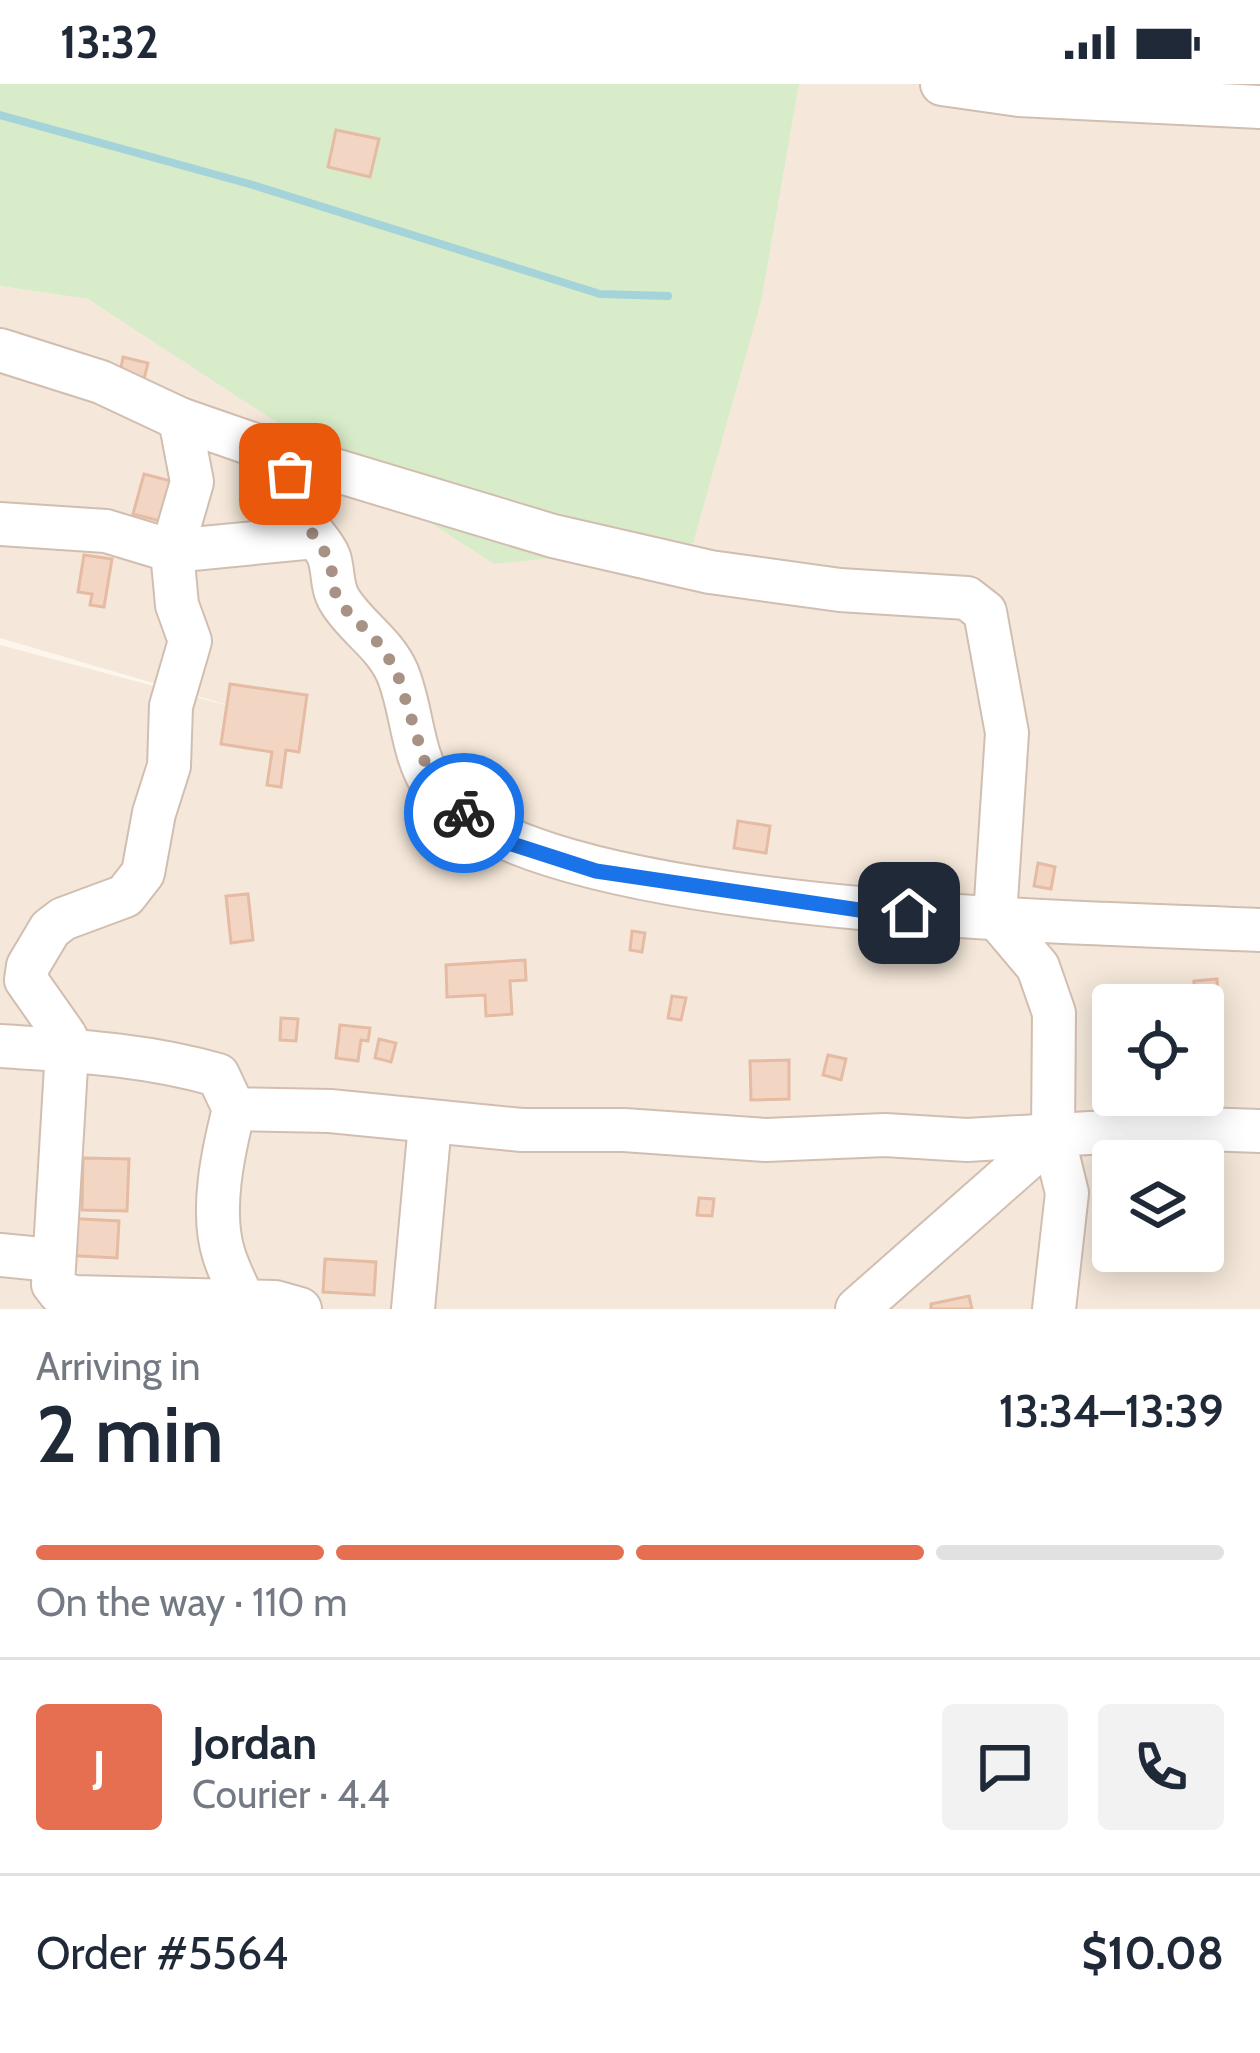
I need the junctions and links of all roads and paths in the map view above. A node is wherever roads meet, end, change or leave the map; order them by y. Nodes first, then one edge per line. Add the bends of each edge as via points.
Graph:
1 (942, 84) edge
2 (1258, 99) edge
3 (0, 350) edge
4 (180, 419) junction
5 (278, 452) junction
6 (0, 524) edge
7 (315, 537) junction
8 (172, 551) junction
9 (994, 916) junction
10 (1260, 930) edge
11 (0, 1046) edge
12 (67, 1050) junction
13 (234, 1109) junction
14 (430, 1124) junction
15 (1260, 1131) edge
16 (1053, 1136) junction
17 (0, 1255) edge
18 (52, 1260) junction
19 (273, 1305) edge
20 (413, 1309) edge
21 (857, 1309) edge
22 (1054, 1309) edge

1 - 2 street via 1019,94
3 - 4 street via 101,382
4 - 5 street
4 - 8 street via 192,482
5 - 7 street
5 - 9 street via 553,536 710,572 967,598 985,612 1006,733
6 - 8 street via 106,531
7 - 8 street
7 - 9 street via 342,606 396,669 432,785 512,844 596,871 866,911
8 - 12 street via 190,641 143,873 125,896 50,929 28,966 26,980
9 - 10 street
9 - 16 street via 1038,967 1054,1013
11 - 12 street
12 - 13 street via 122,1053 218,1075
12 - 18 street
13 - 14 street
13 - 19 street via 224,1153 222,1251
14 - 16 street via 766,1140
14 - 20 street
15 - 16 street
16 - 21 street
16 - 22 street via 1067,1193
17 - 18 street
18 - 19 street via 53,1284 74,1297

